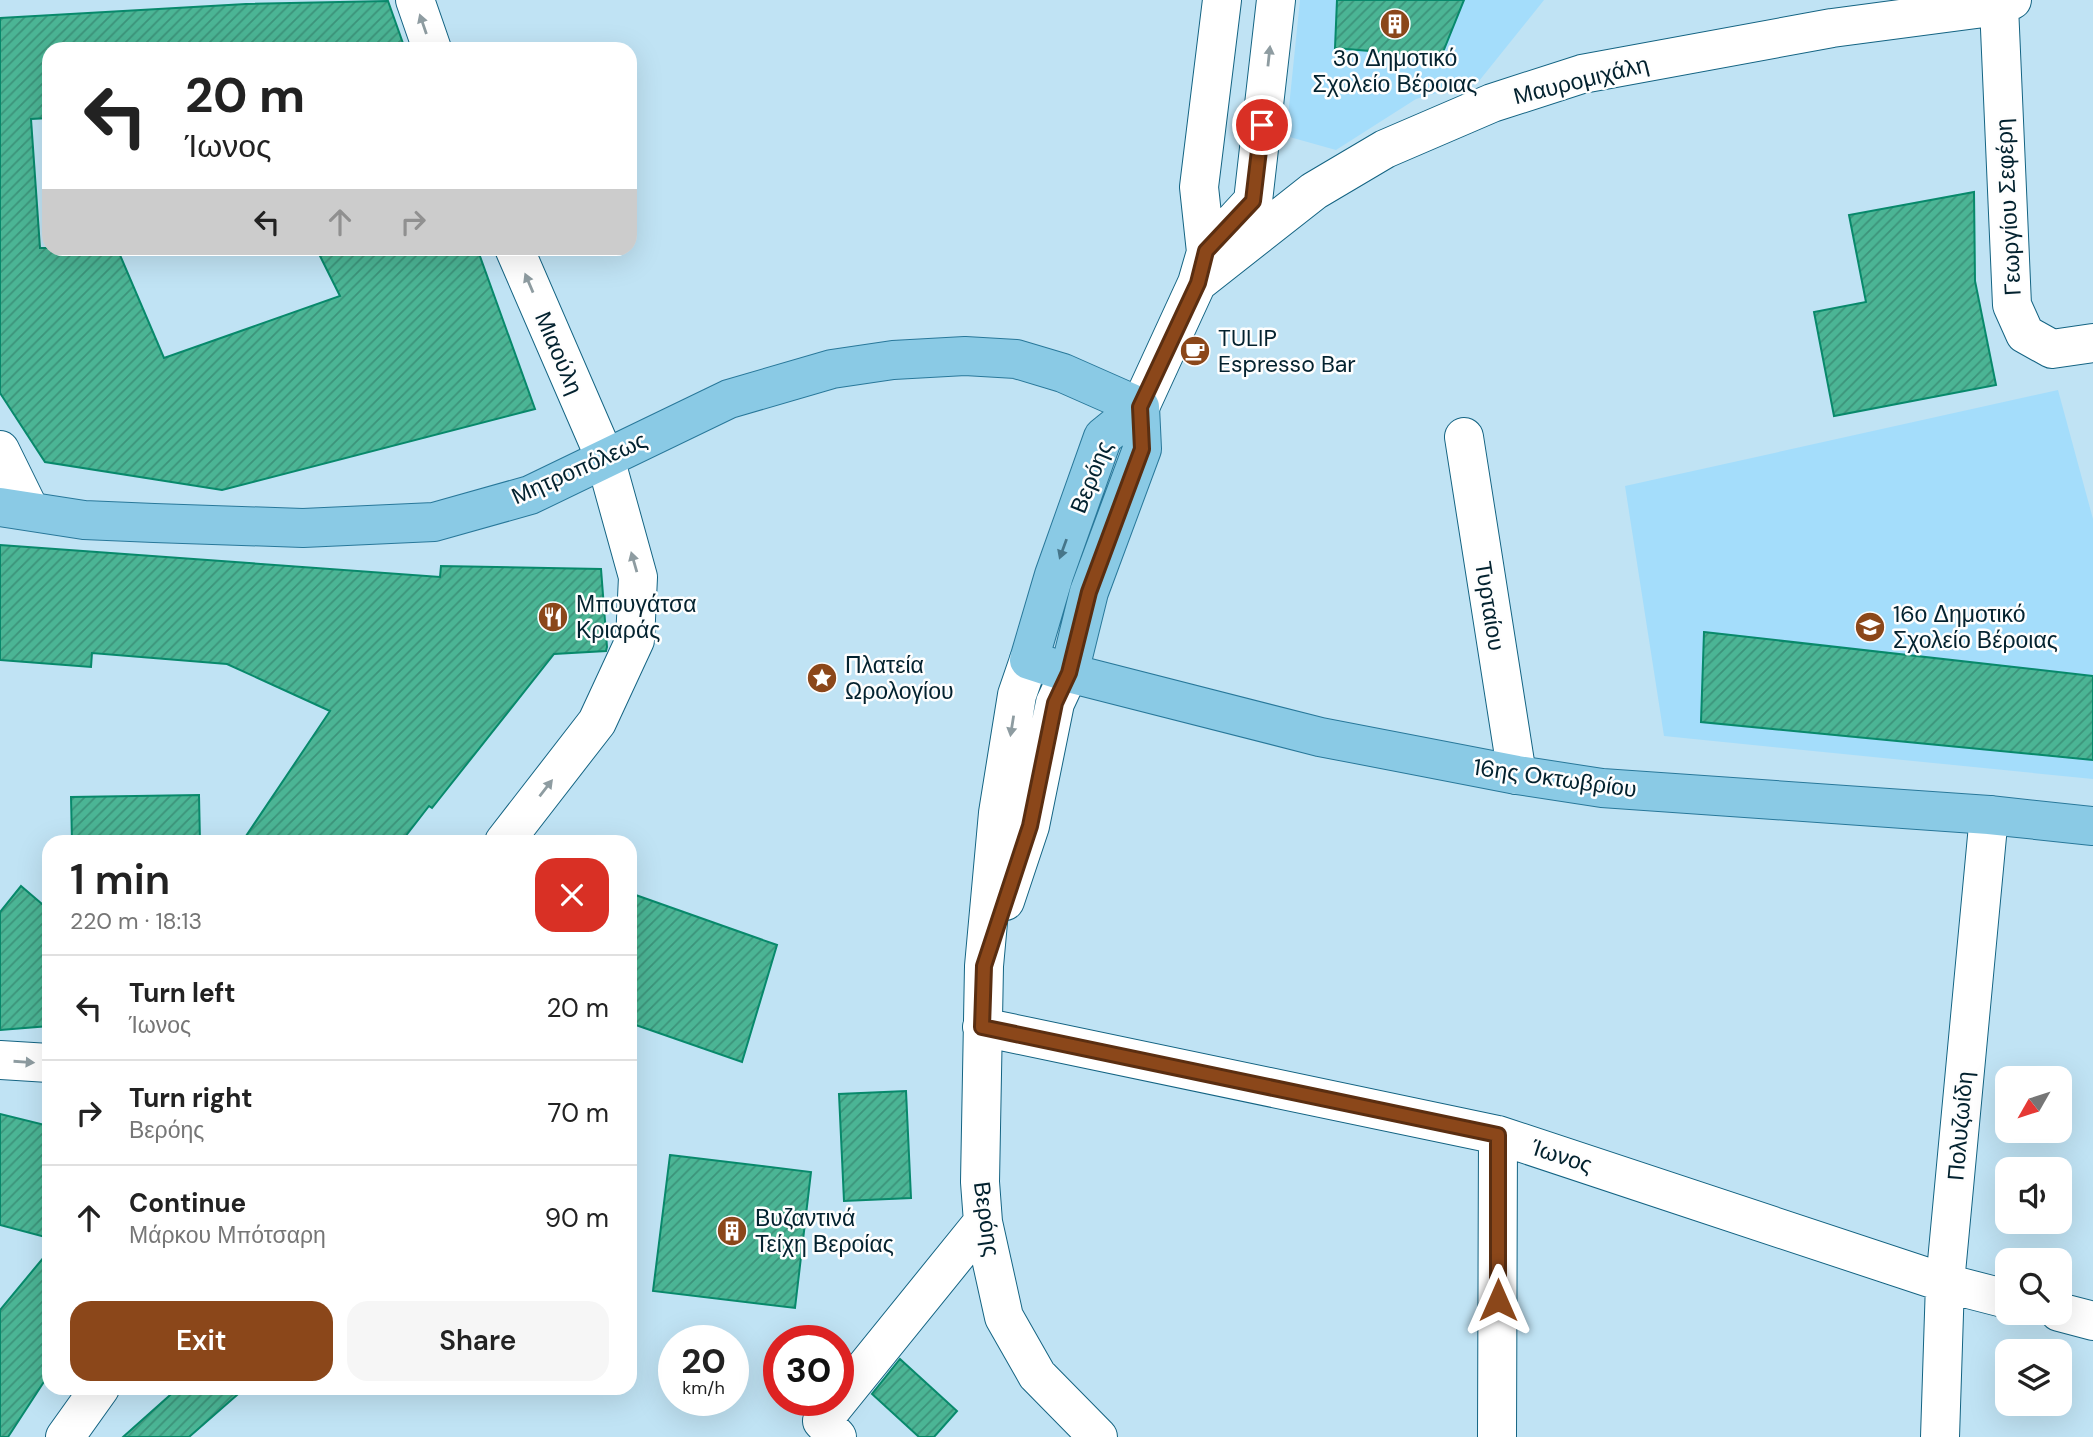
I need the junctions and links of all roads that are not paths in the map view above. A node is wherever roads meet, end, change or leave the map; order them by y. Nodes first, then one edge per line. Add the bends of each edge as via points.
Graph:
1 (415, 0) edge
2 (1222, 0) edge
3 (1276, 0) edge
4 (2006, 3) edge
5 (430, 42) edge
6 (517, 256) edge
7 (1202, 267) junction
8 (2093, 343) edge
9 (1140, 407) junction
10 (1464, 437) dead end
11 (0, 450) edge
12 (605, 458) junction
13 (15, 509) edge
14 (1028, 660) junction
15 (1069, 673) junction
16 (1517, 775) junction
17 (1989, 815) junction
18 (2093, 826) edge
19 (510, 835) edge
20 (984, 966) junction
21 (982, 1027) junction
22 (0, 1060) edge
23 (42, 1063) edge
24 (1498, 1135) junction
25 (983, 1222) junction
26 (1945, 1283) junction
27 (1995, 1296) edge
28 (2072, 1315) edge
29 (2093, 1321) edge
30 (95, 1395) edge
31 (65, 1437) edge
32 (837, 1437) edge
33 (1098, 1437) edge
34 (1497, 1437) edge
35 (1940, 1437) edge

5 -> 1 street
2 - 7 street via 1199,187
7 -> 3 street via 1253,201
4 - 7 street, Μαυρομιχάλη via 1832,28 1582,74 1492,103 1385,149
4 - 8 street, Γεωργίου Σεφέρη via 2012,305 2025,334 2052,349
12 -> 6 street, Μιαούλη
7 - 9 street
9 - 12 main road, Μητροπόλεως via 1063,373 1016,359 893,360 832,369 729,399
9 -> 14 main road, Βερόης via 1103,437
9 - 15 main road, Βερόης via 1142,449 1089,592
10 - 16 street, Τυρταίου
11 - 13 street
12 - 13 main road, Μητροπόλεως via 530,495 434,522 303,528 84,520
19 -> 12 street, Μιαούλη via 597,722 635,640 638,577
14 - 15 main road, 16ης Οκτωβρίου
14 -> 20 street, Βερόης via 1017,695 998,813
15 - 16 main road, 16ης Οκτωβρίου via 1320,737
15 - 20 street, Βερόης via 1055,703 1030,826
16 - 17 main road, 16ης Οκτωβρίου via 1602,788
17 - 18 main road, 16ης Οκτωβρίου
17 - 26 street, Πολυζωίδη
20 - 21 street, Βερόης
21 - 24 street, Ίωνος
21 - 25 street, Βερόης
22 -> 23 street
24 - 26 street, Ίωνος
24 - 34 street
25 - 32 street via 822,1421
25 - 33 street, Βερόης via 1004,1317 1037,1375
26 - 27 street, Ίωνος
26 - 35 street, Πολυζωίδη
28 - 29 street
30 - 31 street

